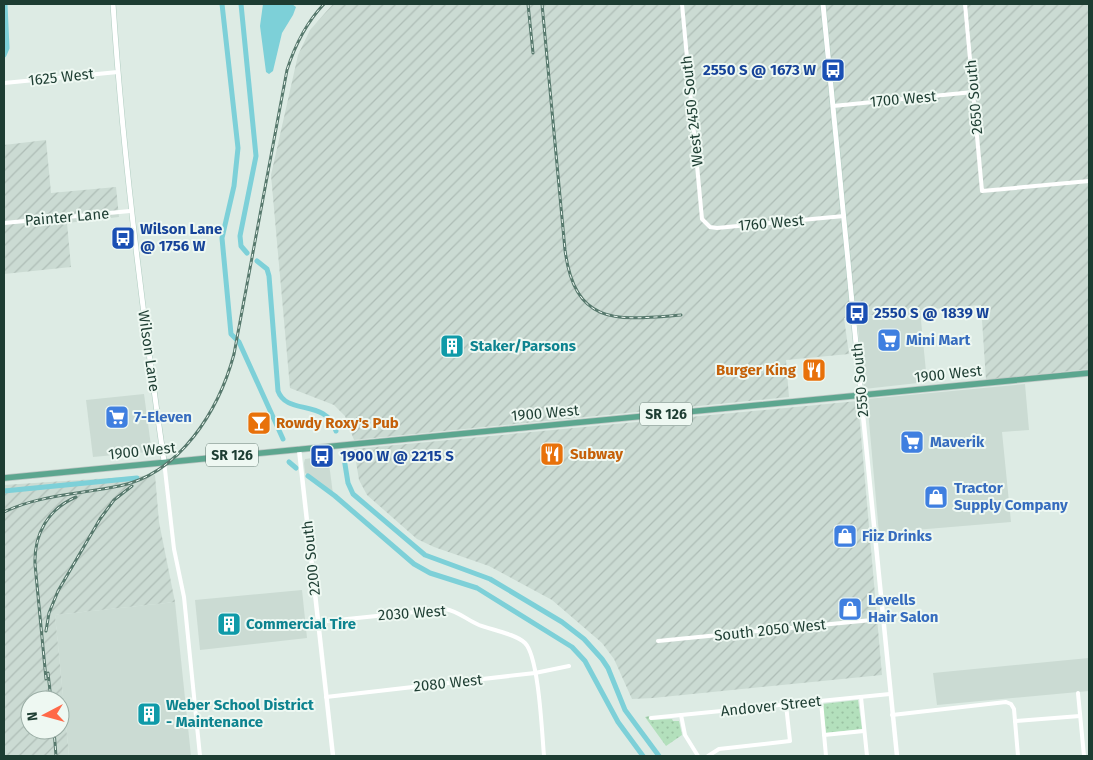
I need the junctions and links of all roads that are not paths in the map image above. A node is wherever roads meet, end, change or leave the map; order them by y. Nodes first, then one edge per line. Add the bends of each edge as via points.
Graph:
1 (113, 4) edge
2 (682, 4) edge
3 (823, 4) edge
4 (965, 4) edge
5 (118, 72) junction
6 (4, 82) edge
7 (973, 92) junction
8 (833, 106) junction
9 (1089, 181) edge
10 (130, 211) junction
11 (844, 216) junction
12 (702, 219) joint
13 (4, 223) edge
14 (1089, 373) edge
15 (861, 395) junction
16 (299, 449) junction
17 (164, 461) junction
18 (4, 478) edge
19 (882, 619) junction
20 (318, 622) junction
21 (658, 641) dead end
22 (569, 666) dead end
23 (535, 673) junction
24 (1078, 693) dead end
25 (890, 694) junction
26 (326, 697) junction
27 (861, 697) junction
28 (821, 701) junction
29 (786, 704) junction
30 (681, 715) junction
31 (892, 715) junction
32 (1080, 716) junction
33 (652, 718) dead end
34 (1015, 721) junction
35 (864, 731) junction
36 (824, 735) junction
37 (200, 756) edge
38 (333, 756) edge
39 (544, 756) edge
40 (698, 756) edge
41 (708, 756) edge
42 (826, 756) edge
43 (867, 756) edge
44 (897, 756) edge
45 (1018, 756) edge
46 (1084, 756) edge

1 - 5 main road, Wilson Lane
2 - 12 street, West 2450 South
3 - 8 main road, 2550 South
4 - 7 street, 2650 South
5 - 6 street, 1625 West
5 - 10 main road, Wilson Lane
7 - 8 street, 1700 West
7 - 9 street, 2650 South via 982,191
8 - 11 main road, 2550 South
10 - 13 street, Painter Lane
10 - 17 main road, Wilson Lane
11 - 12 street, 1760 West via 717,228 710,227
11 - 15 main road, 2550 South
14 - 15 main road, 1900 West / SR 126
15 - 16 main road, 1900 West / SR 126
15 - 19 street, 2550 South
16 - 17 main road, 1900 West / SR 126
16 - 20 street, 2200 South
17 - 18 main road, 1900 West / SR 126
17 - 37 street, Wilson Lane via 174,549 184,597
19 - 21 street, South 2050 West
19 - 25 street, 2550 South
20 - 23 street, 2030 West via 431,609 455,610 475,623 518,638 526,644 534,659
20 - 26 street, 2200 South
22 - 23 street, 2080 West
23 - 26 street, 2080 West
23 - 39 street, 2030 West
24 - 32 street
25 - 27 street, Andover Street
25 - 31 street, 2550 South
26 - 38 street, 2200 South
27 - 28 street, Andover Street
27 - 35 street
28 - 29 street, Andover Street
28 - 36 street
29 - 30 street, Andover Street
29 - 41 street via 790,741 719,749
30 - 33 street, Andover Street
30 - 40 street via 684,735
31 - 34 street via 1006,702 1014,709
31 - 44 street, 2550 South
32 - 34 street
32 - 46 street
34 - 45 street
35 - 36 street
35 - 43 street
36 - 42 street

